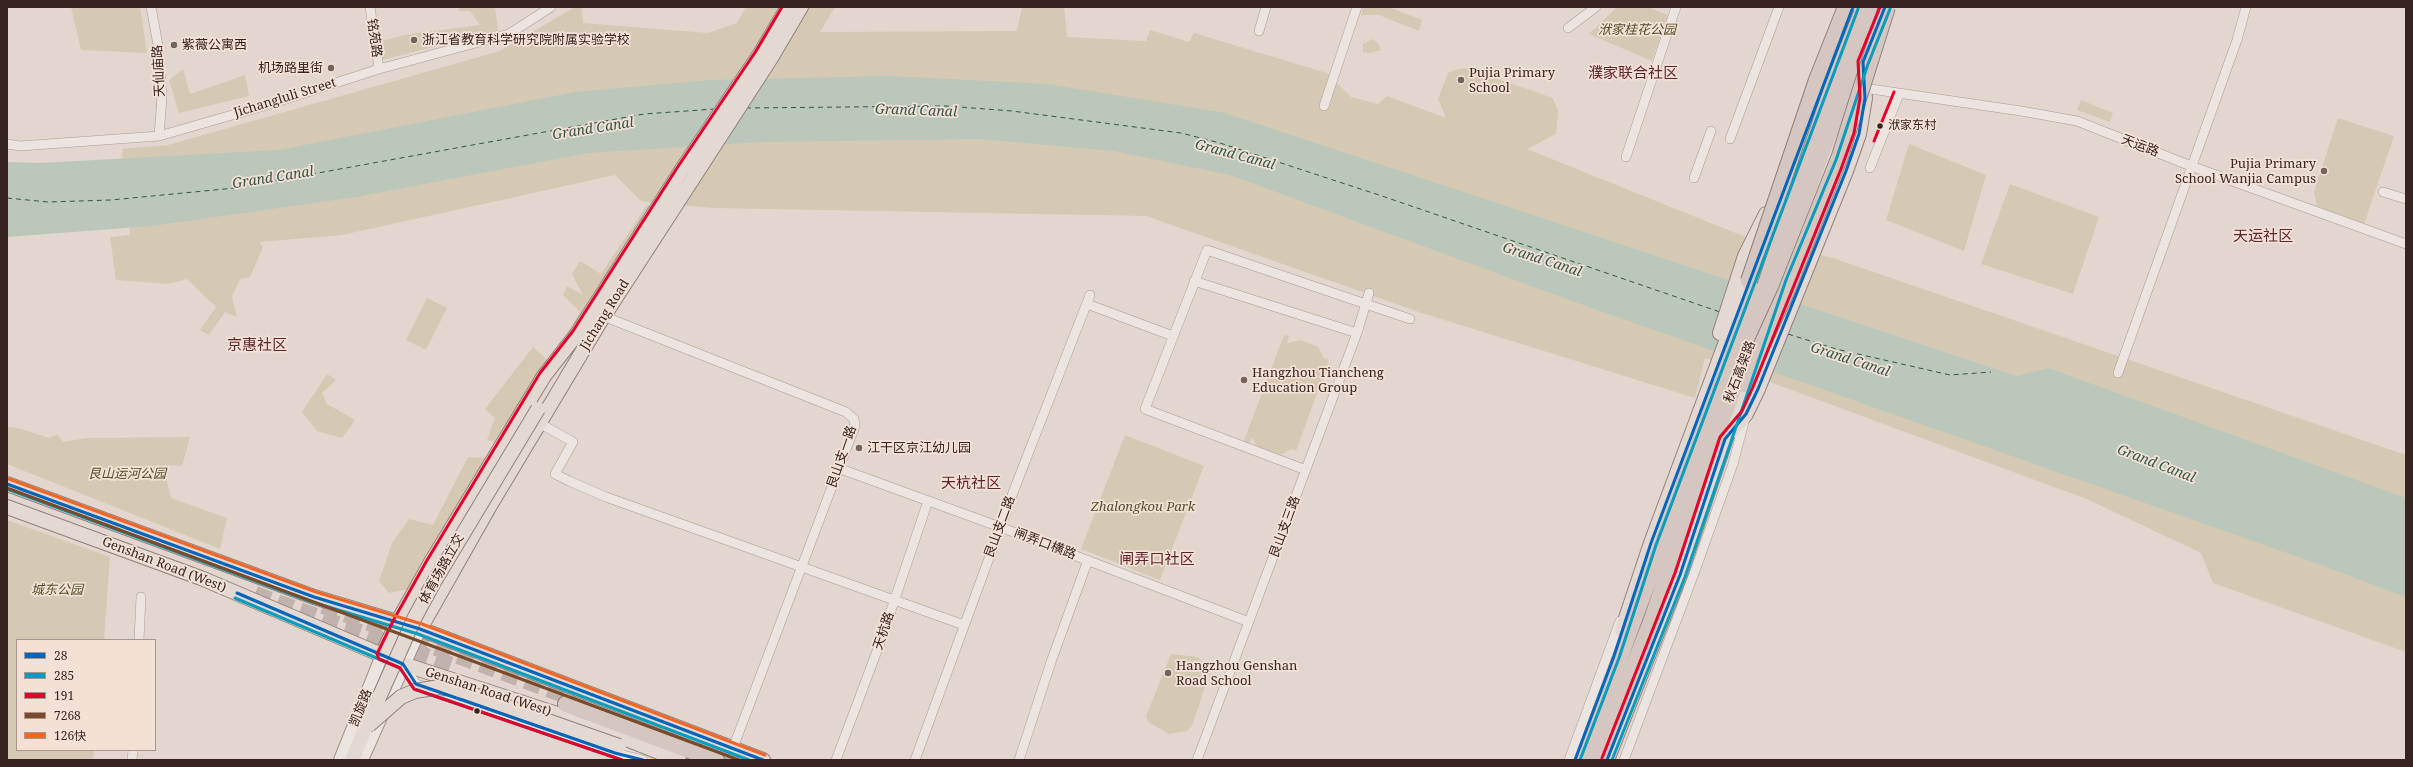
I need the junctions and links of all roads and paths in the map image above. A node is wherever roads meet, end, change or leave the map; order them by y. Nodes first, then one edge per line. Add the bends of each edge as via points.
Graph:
1 (151, 7) edge
2 (370, 7) edge
3 (552, 7) edge
4 (788, 7) edge
5 (801, 7) edge
6 (1266, 7) edge
7 (1357, 7) edge
8 (1596, 7) edge
9 (1676, 7) edge
10 (1779, 7) edge
11 (1846, 7) edge
12 (1853, 7) edge
13 (1860, 7) edge
14 (1876, 7) edge
15 (1886, 7) edge
16 (2246, 7) edge
17 (1568, 28) dead end
18 (1259, 31) dead end
19 (765, 56) junction
20 (1862, 67) junction
21 (378, 69) junction
22 (1864, 88) junction
23 (1899, 94) junction
24 (1324, 106) dead end
25 (1711, 132) dead end
26 (159, 136) junction
27 (1730, 139) dead end
28 (7, 144) edge
29 (1626, 157) dead end
30 (2191, 166) junction
31 (1870, 168) dead end
32 (687, 175) junction
33 (1694, 178) dead end
34 (2383, 192) dead end
35 (2406, 199) edge
36 (1758, 241) junction
37 (2406, 244) edge
38 (1194, 281) junction
39 (1749, 281) junction
40 (1370, 293) dead end
41 (1090, 295) dead end
42 (1366, 303) junction
43 (1086, 304) junction
44 (602, 319) junction
45 (1410, 319) dead end
46 (1357, 333) junction
47 (578, 334) junction
48 (1173, 336) junction
49 (2118, 373) dead end
50 (1710, 383) junction
51 (1744, 384) junction
52 (1745, 407) junction
53 (538, 416) junction
54 (838, 468) junction
55 (1306, 470) junction
56 (7, 484) edge
57 (928, 501) junction
58 (7, 507) edge
59 (1000, 527) junction
60 (1651, 543) junction
61 (1703, 546) junction
62 (1088, 560) junction
63 (801, 566) junction
64 (1680, 575) junction
65 (141, 597) dead end
66 (895, 600) junction
67 (1249, 622) junction
68 (397, 623) junction
69 (964, 625) junction
70 (420, 629) junction
71 (139, 639) edge
72 (382, 655) junction
73 (403, 664) junction
74 (566, 704) dead end
75 (365, 729) junction
76 (733, 748) junction
77 (675, 759) edge
78 (340, 760) edge
79 (352, 760) edge
80 (362, 760) edge
81 (643, 760) edge
82 (716, 760) edge
83 (763, 760) edge
84 (836, 760) edge
85 (915, 760) edge
86 (1019, 760) edge
87 (1197, 760) edge
88 (1569, 760) edge
89 (1575, 760) edge
90 (1582, 760) edge
91 (1597, 760) edge
92 (1607, 760) edge
93 (1624, 760) edge

1 - 26 street, 天仙庙路 via 158,45 162,97
2 - 21 street, 铭苑路
3 - 21 street, Jichangluli Street via 509,34
4 - 19 main road
5 - 19 main road, Jichang Road
6 - 18 street
7 - 24 street
8 - 17 street
9 - 29 street
10 - 27 street
11 - 39 highway, bridge via 1817,80
12 - 36 main road via 1798,158
13 - 90 highway, 秋石高架路
14 - 91 highway, 秋石高架路 via 1704,467 1651,622
15 - 20 main road
15 - 51 highway, bridge via 1840,156 1786,292
16 - 30 street via 2237,40
19 - 32 main road, Jichang Road
20 - 22 main road
20 - 51 main road, bridge via 1831,158 1791,254
21 - 26 street, Jichangluli Street
22 - 23 street, 天运路
22 - 52 main road via 1865,98 1859,134 1808,262
23 - 30 street, 天运路 via 2077,121
23 - 31 street
25 - 33 street
26 - 28 street, Jichangluli Street via 20,146
30 - 37 street, 天运路
30 - 49 street
32 - 44 main road, Jichang Road
32 - 47 main road
34 - 35 street
36 - 39 main road, bridge
36 - 50 main road via 1740,270 1711,363
38 - 42 street via 1207,250
38 - 46 street
38 - 48 street
39 - 50 main road
40 - 42 street, 艮山支三路
41 - 43 street, 艮山支二路
42 - 45 street
42 - 46 street, 艮山支三路
43 - 48 street
43 - 59 street, 艮山支二路
44 - 53 main road, 体育场路立交
44 - 54 street, 艮山支一路 via 846,412 854,419 855,426
46 - 55 street, 艮山支三路
47 - 53 main road, 体育场路立交
47 - 68 main road via 544,376
48 - 55 street via 1145,409
50 - 60 main road
51 - 52 main road
52 - 61 street via 1733,464
52 - 64 main road via 1725,439
53 - 63 street via 573,442 555,474 606,497
53 - 70 main road
53 - 75 main road, 体育场路立交, bridge via 434,582 415,617
54 - 57 street, 闸弄口横路
54 - 63 street, 艮山支一路
55 - 67 street, 艮山支三路
56 - 68 main road, Genshan Road (West) via 314,597
57 - 59 street, 闸弄口横路
57 - 66 street, 天杭路
58 - 72 main road, Genshan Road (West) via 201,578
59 - 62 street, 闸弄口横路
59 - 69 street, 艮山支二路
60 - 88 street
60 - 89 main road via 1614,656
61 - 64 street
61 - 93 street
62 - 67 street, 闸弄口横路
62 - 86 street
63 - 66 street
63 - 76 street, 艮山支一路
64 - 92 main road
65 - 71 street
66 - 69 street
66 - 84 street, 天杭路
67 - 87 street, 艮山支三路
68 - 70 main road, Genshan Road (West)
68 - 72 main road
69 - 85 street, 艮山支二路
70 - 73 main road
70 - 76 main road, Genshan Road (West)
72 - 73 main road, Genshan Road (West)
72 - 78 main road, 凯旋路
73 - 77 main road, Genshan Road (West) via 591,726
73 - 80 main road
73 - 81 street via 416,684 615,753
74 - 82 highway
75 - 77 main road, bridge via 401,697 415,691 440,687 463,691 619,746
75 - 79 main road, 体育场路立交
76 - 83 main road, Genshan Road (West)

